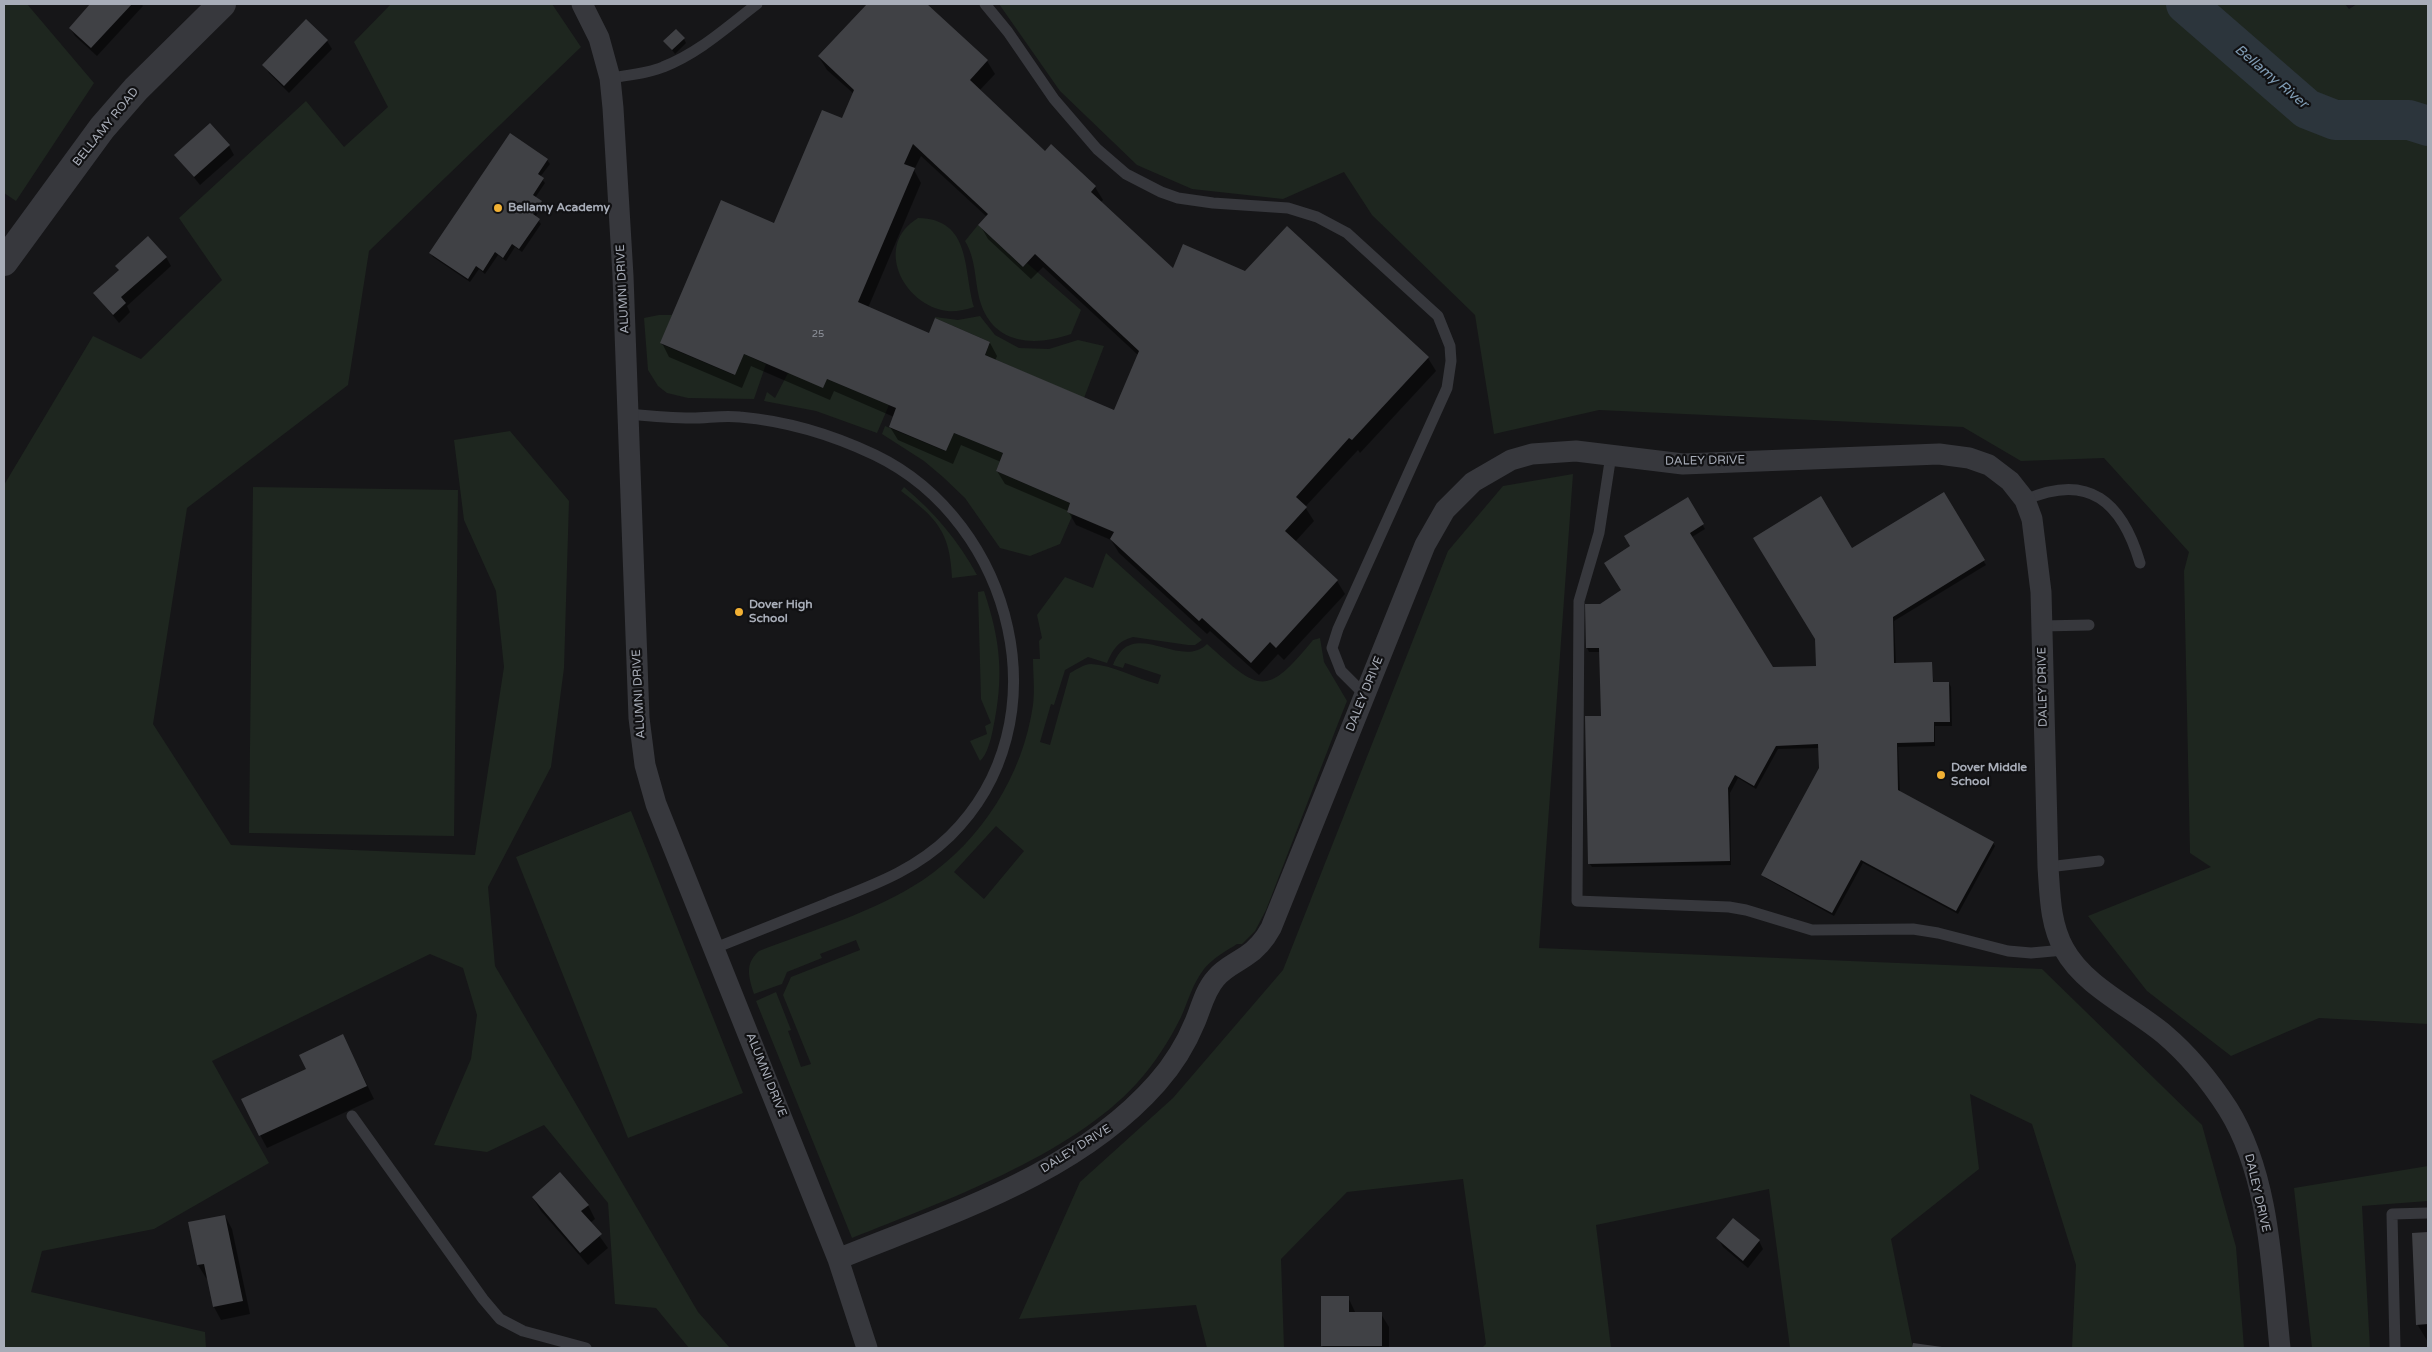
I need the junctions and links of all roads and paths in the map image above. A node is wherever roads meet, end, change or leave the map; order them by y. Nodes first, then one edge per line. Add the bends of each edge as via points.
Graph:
1 (222, 4) edge
2 (582, 4) edge
3 (757, 4) edge
4 (985, 4) edge
5 (610, 78) junction
6 (4, 262) edge
7 (629, 414) junction
8 (1611, 455) junction
9 (2025, 500) junction
10 (2140, 563) dead end
11 (2089, 625) dead end
12 (2042, 626) junction
13 (1364, 694) junction
14 (2099, 861) dead end
15 (2048, 867) junction
16 (715, 948) junction
17 (2064, 950) junction
18 (352, 1116) dead end
19 (2428, 1213) edge
20 (838, 1259) junction
21 (586, 1348) edge
22 (867, 1348) edge
23 (2280, 1348) edge
24 (2395, 1348) edge

1 - 6 street, BELLAMY ROAD via 136,89 102,128
2 - 5 street, ALUMNI DRIVE via 599,38
3 - 5 lane via 690,54 662,68
4 - 13 lane via 1054,99 1097,148 1126,174 1161,192 1195,202 1288,208 1316,217 1347,233 1438,316 1450,346 1447,388 1332,648 1341,671
5 - 7 street, ALUMNI DRIVE
7 - 16 street, ALUMNI DRIVE via 642,749 656,804
7 - 16 lane via 691,418 737,416 769,421 836,438 876,455 909,475 938,499 959,524 989,572 1002,600 1010,632 1014,697 1004,748 993,776 951,835 922,860 895,877
8 - 9 street, DALEY DRIVE via 1684,464 1938,454 1969,458 1989,465 2010,481
8 - 13 street, DALEY DRIVE via 1576,451 1532,454 1491,470 1458,495 1434,527
8 - 17 lane via 1599,533 1579,602 1577,901 1729,907 1812,930 1912,929 2008,951
9 - 10 lane via 2060,489 2090,492 2116,512 2129,530
9 - 12 street, DALEY DRIVE via 2036,539
11 - 12 lane
12 - 15 street, DALEY DRIVE
13 - 20 street, DALEY DRIVE via 1271,928 1259,946 1216,978 1184,1044 1139,1103 1093,1141 1026,1179
14 - 15 lane
15 - 17 street, DALEY DRIVE via 2052,913
16 - 20 street, ALUMNI DRIVE
17 - 23 street, DALEY DRIVE via 2107,994 2163,1033 2190,1057 2229,1111 2253,1164 2261,1199
18 - 21 lane via 483,1300 500,1319 523,1330
19 - 24 lane via 2392,1214
20 - 22 street, ALUMNI DRIVE

